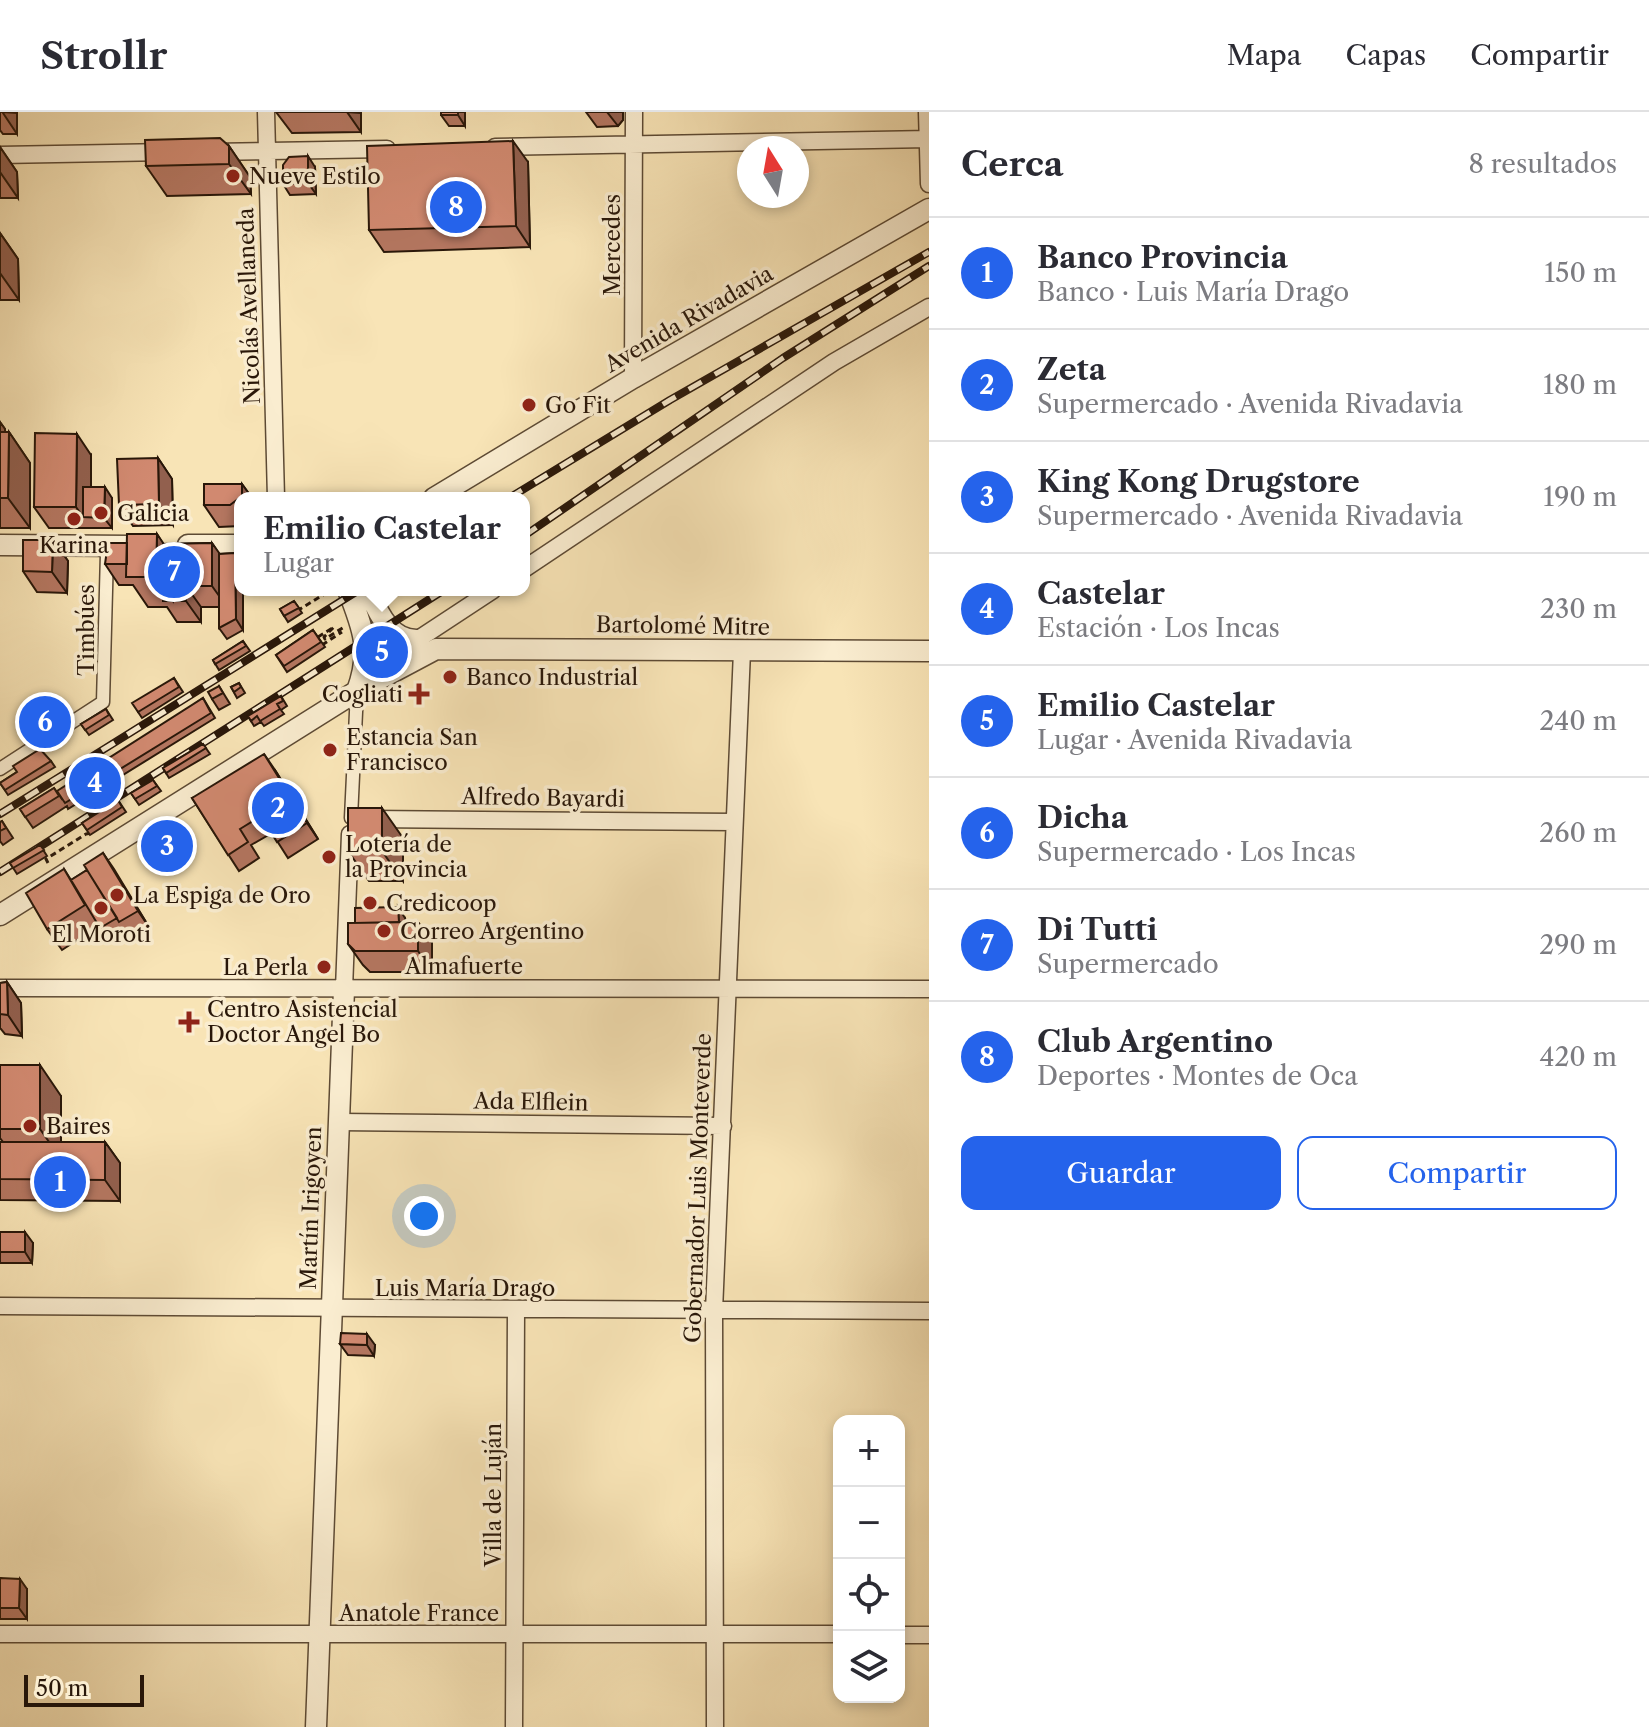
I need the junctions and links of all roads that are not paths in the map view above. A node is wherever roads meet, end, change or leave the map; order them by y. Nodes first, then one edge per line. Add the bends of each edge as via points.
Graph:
1 (266, 112) edge
2 (634, 112) edge
3 (927, 112) edge
4 (928, 139) edge
5 (634, 144) junction
6 (474, 147) edge
7 (410, 148) edge
8 (266, 151) junction
9 (0, 155) edge
10 (929, 184) edge
11 (929, 209) edge
12 (929, 307) edge
13 (633, 378) junction
14 (276, 492) edge
15 (444, 492) edge
16 (0, 545) edge
17 (234, 545) edge
18 (107, 546) junction
19 (530, 565) edge
20 (350, 596) edge
21 (372, 596) edge
22 (486, 596) edge
23 (427, 645) junction
24 (742, 651) junction
25 (929, 651) edge
26 (357, 691) junction
27 (0, 769) edge
28 (351, 818) junction
29 (734, 822) junction
30 (0, 915) edge
31 (0, 988) edge
32 (728, 988) junction
33 (344, 989) junction
34 (929, 989) edge
35 (339, 1122) junction
36 (723, 1126) junction
37 (0, 1306) edge
38 (331, 1309) junction
39 (516, 1311) junction
40 (714, 1311) junction
41 (929, 1311) edge
42 (0, 1634) edge
43 (515, 1634) junction
44 (716, 1634) junction
45 (833, 1634) edge
46 (905, 1635) edge
47 (929, 1635) edge
48 (318, 1636) junction
49 (316, 1727) edge
50 (514, 1727) edge
51 (715, 1727) edge

1 - 8 street, Nicolás Avellaneda
2 - 5 street, Mercedes
3 - 4 street
4 - 5 street
4 - 10 street
5 - 6 street
5 - 13 street, Mercedes
7 - 8 street
8 - 9 street
8 - 14 street, Nicolás Avellaneda
11 - 13 street, Avenida Rivadavia
12 - 19 street via 834,362
13 - 15 street, Avenida Rivadavia
16 - 18 street
17 - 18 street
18 - 27 street, Timbúes via 106,693 95,709
20 - 26 street via 362,625 366,666
21 - 23 street via 394,632
22 - 23 street
23 - 24 street, Bartolomé Mitre
23 - 26 street
24 - 25 street, Bartolomé Mitre
24 - 29 street, Gobernador Luis Monteverde
26 - 28 street, Martín Irigoyen
26 - 30 street
28 - 29 street, Alfredo Bayardi
28 - 33 street, Martín Irigoyen
29 - 32 street, Gobernador Luis Monteverde
31 - 33 street, Almafuerte
32 - 33 street, Almafuerte
32 - 34 street, Almafuerte
32 - 36 street, Gobernador Luis Monteverde
33 - 35 street, Martín Irigoyen
35 - 36 street, Ada Elflein
35 - 38 street, Martín Irigoyen
36 - 40 street, Gobernador Luis Monteverde
37 - 38 street, Luis María Drago
38 - 39 street, Luis María Drago
38 - 48 street, Martín Irigoyen
39 - 40 street, Luis María Drago
39 - 43 street, Villa de Luján
40 - 41 street, Luis María Drago
40 - 44 street, Gobernador Luis Monteverde
42 - 48 street, Anatole France
43 - 44 street, Anatole France
43 - 48 street, Anatole France
43 - 50 street, Villa de Luján
44 - 45 street, Anatole France
44 - 51 street, Gobernador Luis Monteverde
46 - 47 street
48 - 49 street, Martín Irigoyen

